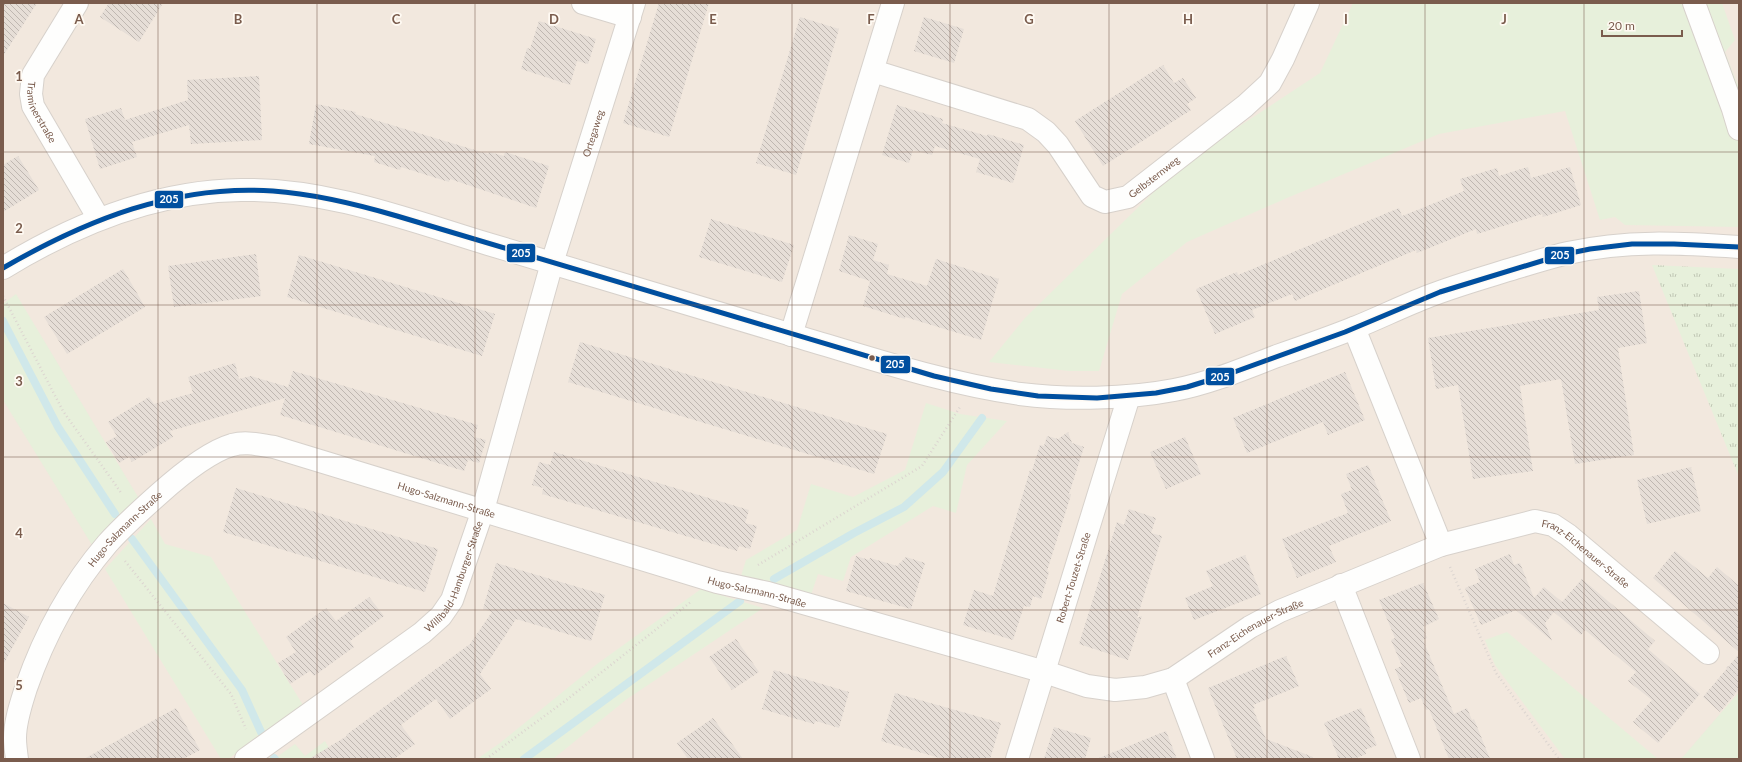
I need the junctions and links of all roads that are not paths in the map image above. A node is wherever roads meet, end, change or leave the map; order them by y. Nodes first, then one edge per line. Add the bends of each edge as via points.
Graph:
1 (76, 3) edge
2 (584, 3) edge
3 (893, 3) edge
4 (1308, 3) edge
5 (1694, 3) edge
6 (632, 10) edge
7 (873, 71) junction
8 (1739, 129) edge
9 (99, 219) junction
10 (1739, 247) edge
11 (552, 263) junction
12 (3, 268) edge
13 (1354, 328) junction
14 (791, 335) junction
15 (1128, 396) junction
16 (483, 510) junction
17 (1440, 545) junction
18 (1341, 585) junction
19 (1708, 653) dead end
20 (1044, 672) junction
21 (1173, 679) junction
22 (251, 756) edge
23 (17, 759) edge
24 (1017, 759) edge
25 (1203, 759) edge
26 (1409, 759) edge

1 - 9 street, Traminerstraße via 33,75 31,94 33,106
2 - 6 street
3 - 7 street
4 - 7 street, Gelbsternweg via 1270,83 1245,106 1128,197 1105,202 1092,196 1058,145 1028,119
5 - 8 street via 1734,109
6 - 11 street, Ortegaweg
7 - 14 street
9 - 11 street via 148,202 193,193 241,190 290,191 336,200
9 - 12 street
10 - 13 street via 1669,243 1621,244 1566,254 1430,295
11 - 14 street
11 - 16 street, Willibald-Hamburger-Straße
13 - 15 street via 1208,382
13 - 17 street
14 - 15 street via 972,386 1026,395 1069,398
15 - 20 street, Robert-Touzet-Straße
16 - 20 street, Hugo-Salzmann-Straße via 717,582 768,593
16 - 22 street, Willibald-Hamburger-Straße via 452,600 441,616
16 - 23 street, Hugo-Salzmann-Straße via 274,447 250,443 232,445 217,451 176,479 135,515 107,544 83,575 48,634 19,708 15,737
17 - 18 street, Franz-Eichenauer-Straße
17 - 19 street, Franz-Eichenauer-Straße via 1535,521 1553,525
18 - 21 street, Franz-Eichenauer-Straße via 1250,627
18 - 26 street
20 - 21 street, Franz-Eichenauer-Straße via 1087,686 1114,690 1145,687
20 - 24 street, Robert-Touzet-Straße
21 - 25 street

